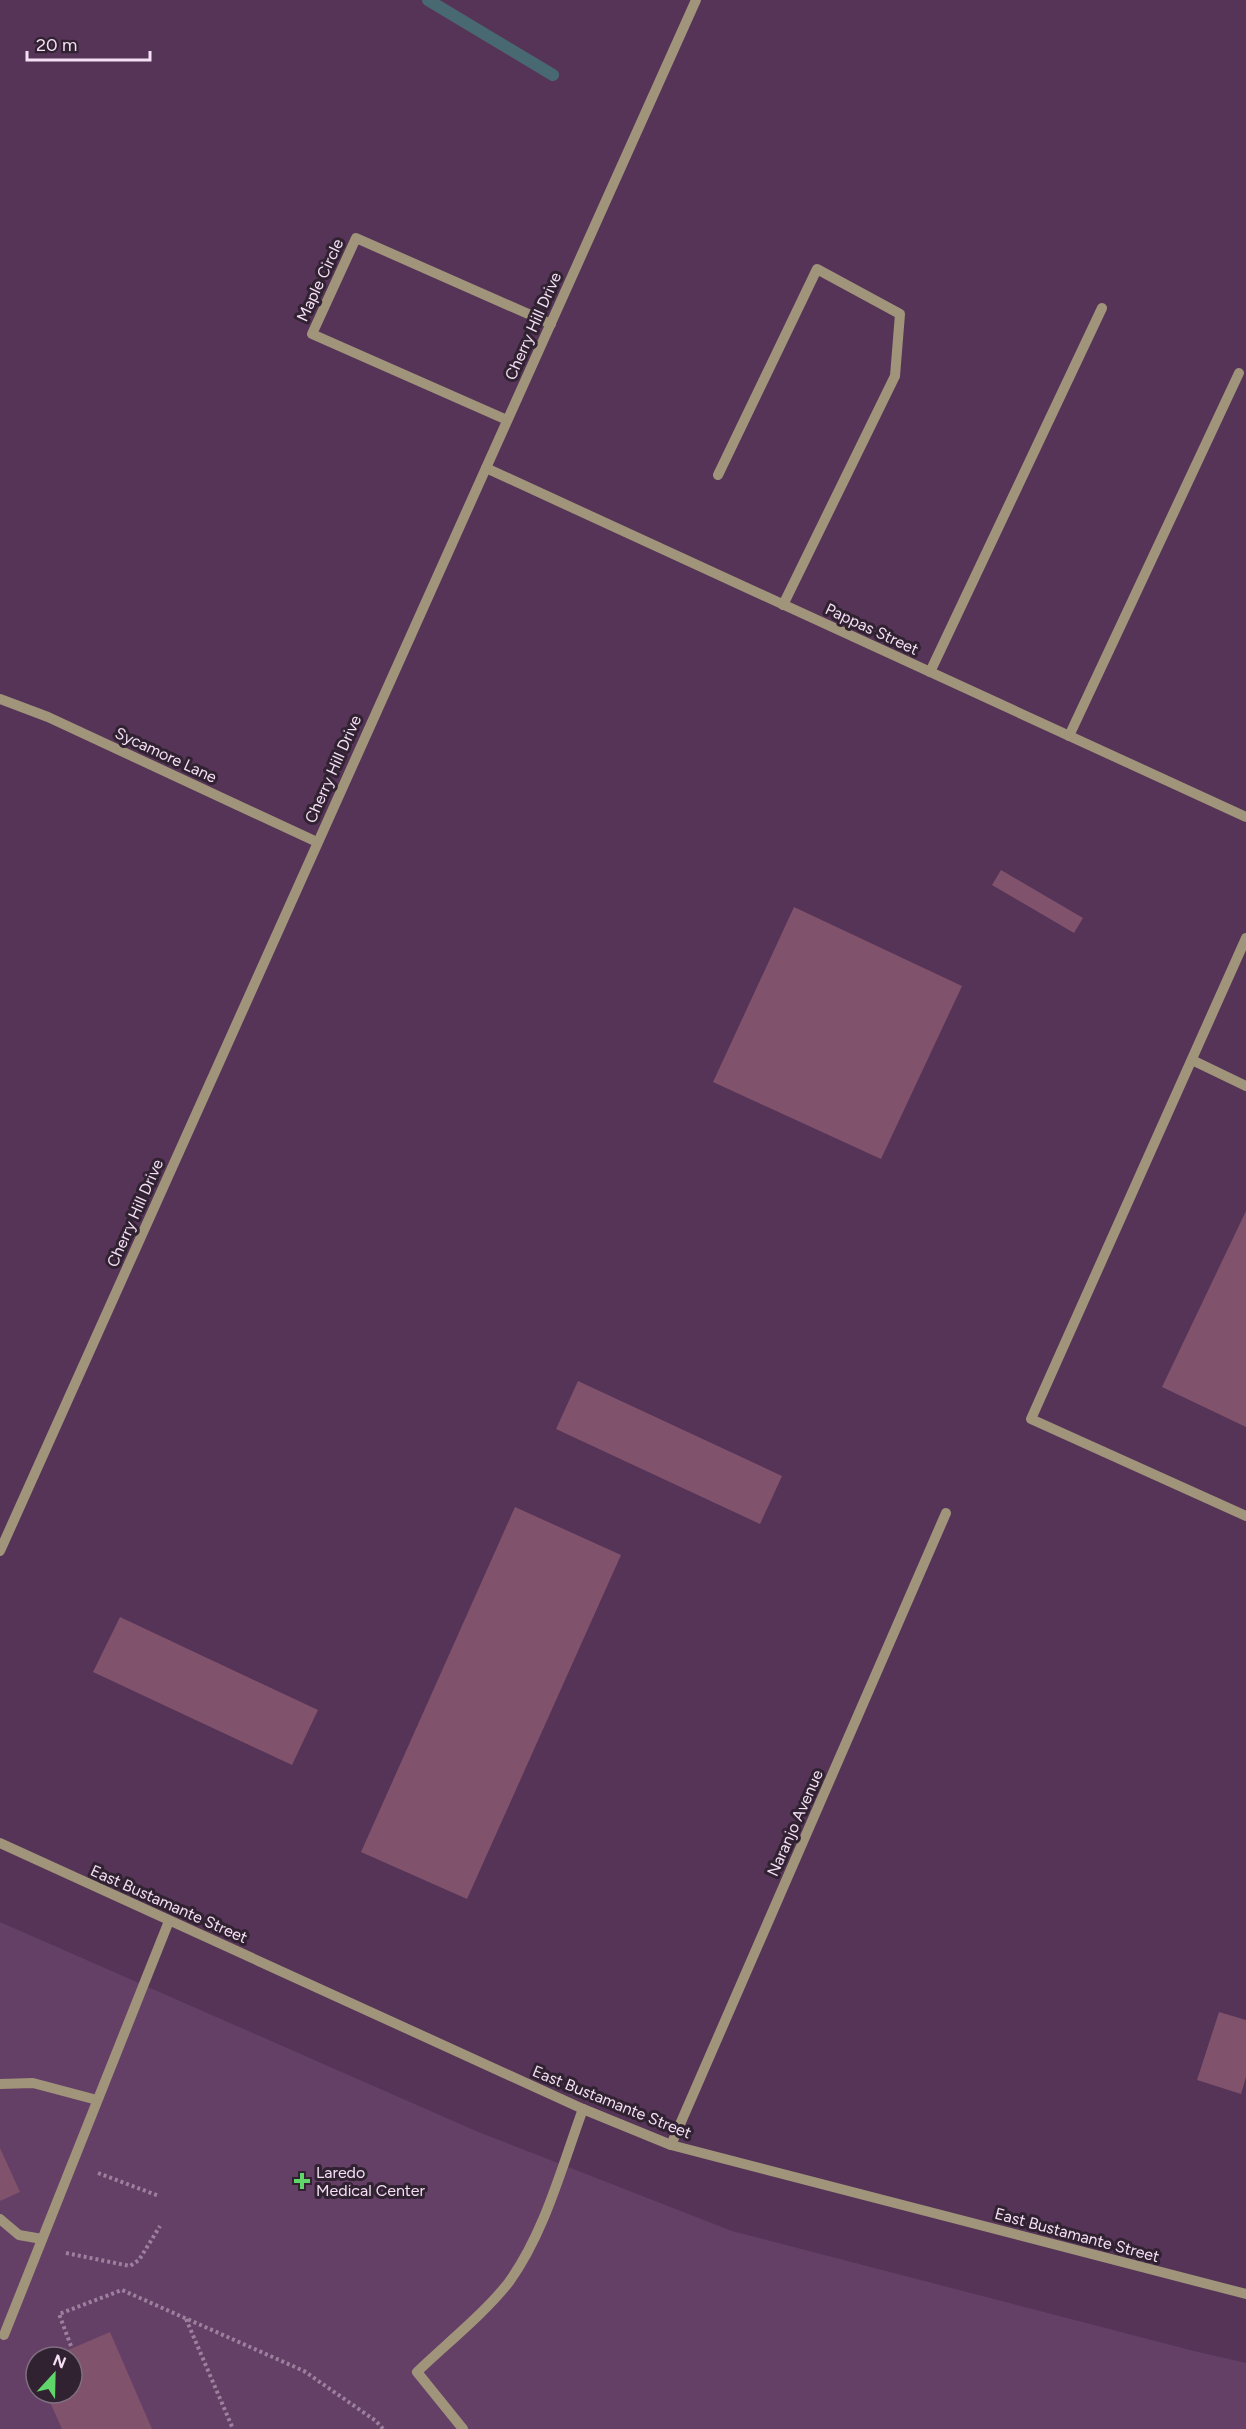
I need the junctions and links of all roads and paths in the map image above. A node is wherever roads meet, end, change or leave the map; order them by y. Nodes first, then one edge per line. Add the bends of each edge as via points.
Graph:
1 (696, 0) edge
2 (1102, 308) dead end
3 (551, 324) junction
4 (1239, 373) dead end
5 (507, 420) junction
6 (486, 468) junction
7 (718, 475) dead end
8 (783, 605) junction
9 (930, 672) junction
10 (0, 699) edge
11 (1069, 736) junction
12 (1246, 818) edge
13 (317, 842) junction
14 (1246, 938) edge
15 (1243, 953) edge
16 (1191, 1060) junction
17 (1246, 1086) edge
18 (946, 1513) dead end
19 (1246, 1516) edge
20 (0, 1551) edge
21 (0, 1844) edge
22 (169, 1921) junction
23 (0, 2084) edge
24 (97, 2100) junction
25 (583, 2109) junction
26 (671, 2145) junction
27 (72, 2163) junction
28 (159, 2196) dead end
29 (0, 2219) edge
30 (160, 2226) dead end
31 (40, 2243) junction
32 (1246, 2294) edge
33 (186, 2319) junction
34 (4, 2335) dead end
35 (71, 2345) edge
36 (232, 2429) edge
37 (383, 2429) edge
38 (463, 2429) edge

1 - 3 street, Cherry Hill Drive
2 - 9 street
3 - 5 street, Cherry Hill Drive
3 - 5 street, Maple Circle via 356,238 316,323 312,334
4 - 11 street
5 - 6 street, Cherry Hill Drive
6 - 8 street, Pappas Street
6 - 13 street, Cherry Hill Drive
7 - 8 street via 817,269 900,314 895,376
8 - 9 street, Pappas Street
9 - 11 street, Pappas Street
10 - 13 street, Sycamore Lane via 48,717
11 - 12 street, Pappas Street
13 - 20 street, Cherry Hill Drive
14 - 15 street
15 - 16 street
16 - 17 street
16 - 19 street via 1031,1419
18 - 26 street, Naranjo Avenue
21 - 22 street, East Bustamante Street
22 - 24 street
22 - 25 street, East Bustamante Street
23 - 24 street via 33,2082
24 - 27 street
25 - 26 street, East Bustamante Street
25 - 38 street via 548,2206 509,2282 417,2372
26 - 32 street, East Bustamante Street
27 - 28 path
27 - 31 street
29 - 31 street via 19,2235
30 - 31 path via 139,2260 130,2266
31 - 34 street
33 - 35 path via 122,2290 60,2314
33 - 36 path
33 - 37 path via 304,2371

